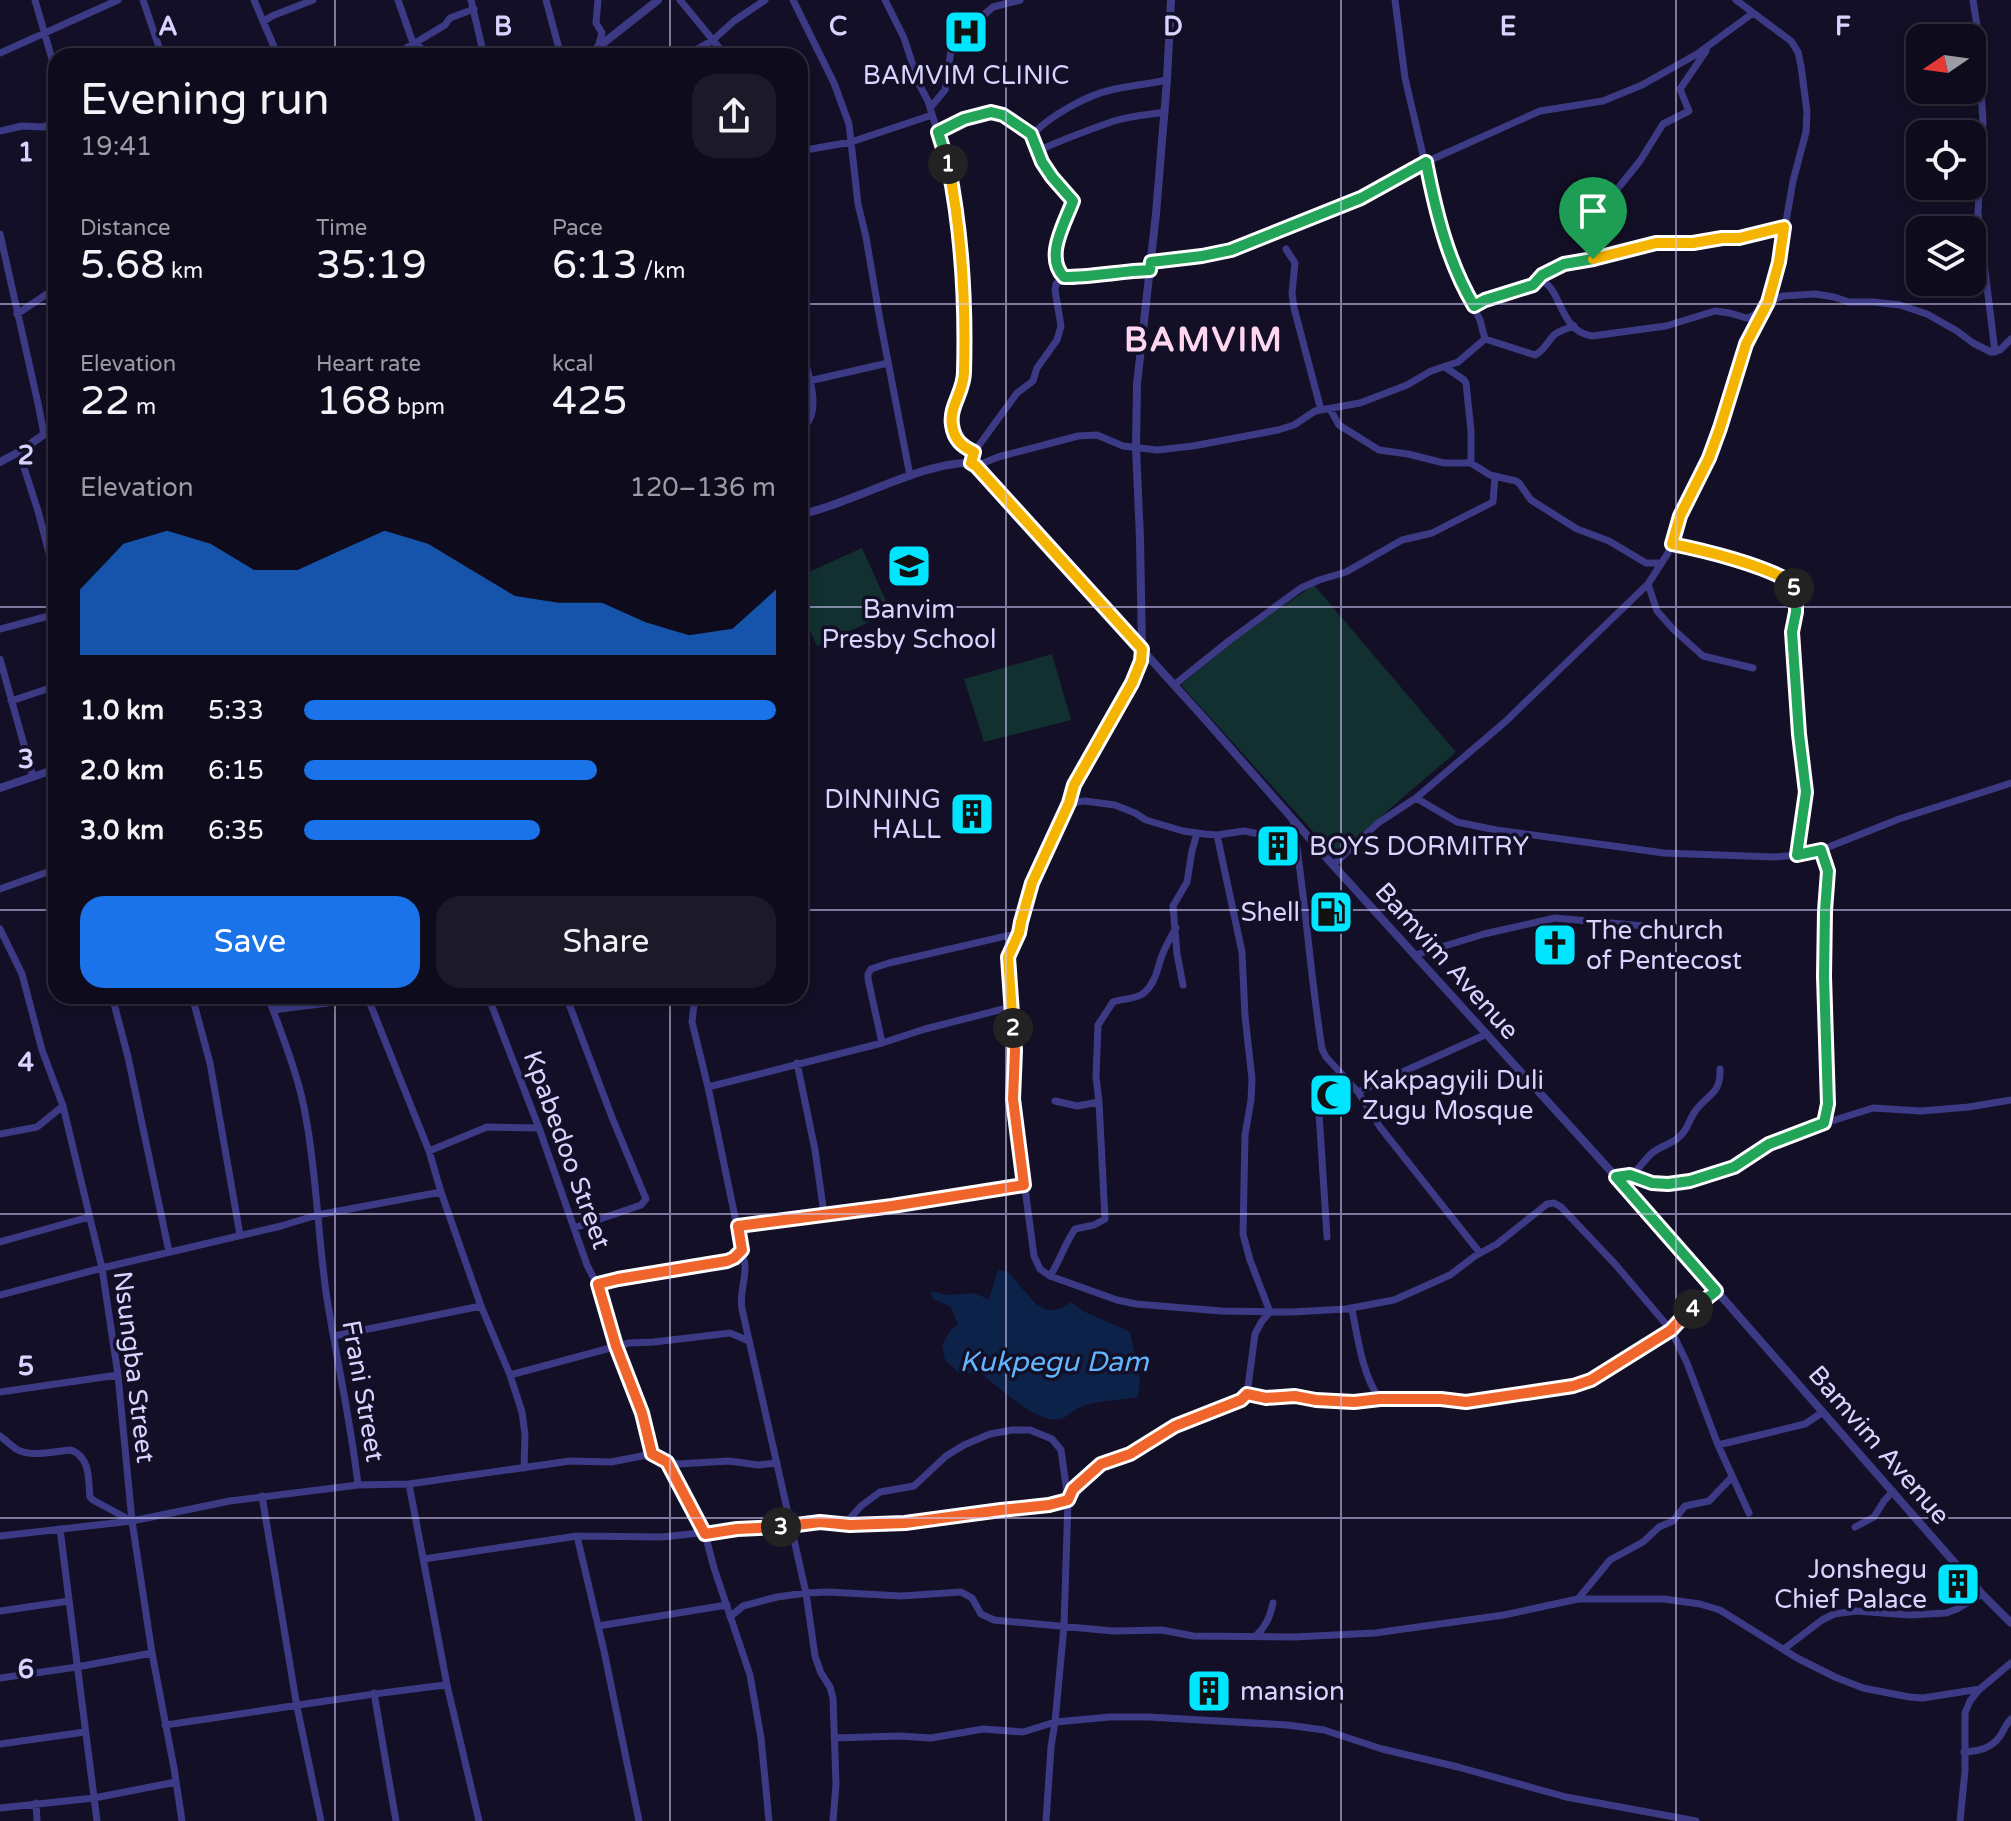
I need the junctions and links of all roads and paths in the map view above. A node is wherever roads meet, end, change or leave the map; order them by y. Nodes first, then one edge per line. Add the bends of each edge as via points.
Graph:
1 (35, 0) edge
2 (118, 0) edge
3 (143, 0) edge
4 (254, 0) edge
5 (313, 0) edge
6 (398, 0) edge
7 (471, 0) edge
8 (546, 0) edge
9 (598, 0) edge
10 (658, 0) edge
11 (680, 0) edge
12 (765, 0) edge
13 (793, 0) edge
14 (885, 0) edge
15 (1020, 0) edge
16 (1171, 0) edge
17 (1395, 0) edge
18 (1736, 0) edge
19 (1973, 0) edge
20 (474, 9) junction
21 (1753, 13) junction
22 (263, 22) junction
23 (44, 34) junction
24 (713, 40) junction
25 (413, 43) junction
26 (1711, 44) junction
27 (48, 48) edge
28 (159, 48) edge
29 (274, 48) edge
30 (405, 48) edge
31 (420, 48) edge
32 (482, 48) edge
33 (559, 48) edge
34 (598, 48) joint
35 (699, 48) edge
36 (720, 48) edge
37 (0, 53) edge
38 (1167, 80) junction
39 (931, 112) junction
40 (1165, 112) junction
41 (48, 125) edge
42 (0, 131) edge
43 (938, 132) junction
44 (1031, 134) junction
45 (851, 142) junction
46 (808, 150) edge
47 (1037, 151) junction
48 (1426, 162) junction
49 (1784, 227) junction
50 (0, 234) edge
51 (1286, 249) dead end
52 (1593, 259) junction
53 (1151, 266) junction
54 (1064, 277) junction
55 (1536, 281) junction
56 (48, 293) edge
57 (1768, 302) junction
58 (1474, 306) junction
59 (17, 314) junction
60 (1574, 326) junction
61 (1485, 339) junction
62 (2011, 339) edge
63 (1995, 352) junction
64 (888, 363) junction
65 (1445, 367) junction
66 (808, 377) edge
67 (809, 381) junction
68 (1325, 409) junction
69 (808, 422) edge
70 (48, 432) edge
71 (44, 435) junction
72 (1136, 448) junction
73 (19, 452) junction
74 (974, 452) junction
75 (0, 462) edge
76 (1471, 463) junction
77 (974, 464) junction
78 (910, 476) junction
79 (1495, 476) junction
80 (808, 513) edge
81 (1672, 544) junction
82 (48, 549) edge
83 (1646, 563) junction
84 (1661, 563) junction
85 (1649, 582) junction
86 (48, 616) edge
87 (0, 629) edge
88 (1142, 649) junction
89 (0, 659) edge
90 (1753, 668) dead end
91 (1174, 685) junction
92 (48, 689) edge
93 (11, 701) junction
94 (48, 772) edge
95 (33, 777) junction
96 (2011, 783) edge
97 (0, 788) edge
98 (1416, 798) junction
99 (1069, 803) junction
100 (1293, 820) junction
101 (1197, 833) junction
102 (1295, 834) junction
103 (1217, 835) junction
104 (1821, 850) junction
105 (1797, 855) junction
106 (1333, 865) junction
107 (48, 872) edge
108 (0, 889) edge
109 (1655, 927) dead end
110 (1176, 928) junction
111 (0, 929) edge
112 (1019, 933) junction
113 (1415, 955) junction
114 (1183, 985) dead end
115 (114, 1004) edge
116 (194, 1004) edge
117 (271, 1004) edge
118 (320, 1004) edge
119 (370, 1004) edge
120 (491, 1004) edge
121 (569, 1004) edge
122 (694, 1004) edge
123 (1011, 1007) junction
124 (273, 1010) junction
125 (1487, 1034) junction
126 (882, 1043) junction
127 (797, 1063) junction
128 (1720, 1069) dead end
129 (1341, 1074) junction
130 (708, 1087) junction
131 (1358, 1092) junction
132 (2011, 1100) edge
133 (1055, 1101) dead end
134 (1099, 1102) junction
135 (1828, 1104) junction
136 (63, 1106) junction
137 (1841, 1117) junction
138 (1824, 1123) junction
139 (539, 1128) junction
140 (0, 1134) edge
141 (429, 1151) junction
142 (1630, 1175) junction
143 (1616, 1177) junction
144 (1024, 1185) junction
145 (441, 1192) junction
146 (824, 1214) junction
147 (317, 1215) junction
148 (89, 1217) junction
149 (738, 1226) junction
150 (574, 1228) junction
151 (240, 1235) junction
152 (1327, 1237) dead end
153 (0, 1242) edge
154 (742, 1250) junction
155 (169, 1252) junction
156 (1480, 1253) junction
157 (102, 1268) junction
158 (1050, 1276) junction
159 (598, 1284) junction
160 (1716, 1291) junction
161 (0, 1295) edge
162 (481, 1306) junction
163 (1352, 1309) junction
164 (1270, 1312) junction
165 (1671, 1330) junction
166 (334, 1336) junction
167 (749, 1341) junction
168 (616, 1346) junction
169 (118, 1375) junction
170 (510, 1375) junction
171 (0, 1392) edge
172 (1247, 1394) junction
173 (1380, 1399) junction
174 (1823, 1412) junction
175 (0, 1436) edge
176 (1718, 1445) junction
177 (652, 1454) junction
178 (667, 1462) junction
179 (777, 1463) junction
180 (524, 1468) junction
181 (1732, 1477) junction
182 (409, 1484) junction
183 (358, 1485) junction
184 (1893, 1491) junction
185 (262, 1496) junction
186 (1068, 1500) junction
187 (1749, 1513) dead end
188 (132, 1521) junction
189 (844, 1525) junction
190 (790, 1527) junction
191 (1855, 1527) dead end
192 (60, 1529) junction
193 (705, 1534) junction
194 (0, 1536) edge
195 (577, 1536) junction
196 (424, 1559) junction
197 (806, 1593) junction
198 (1982, 1594) junction
199 (1578, 1599) junction
200 (69, 1601) junction
201 (726, 1603) junction
202 (1273, 1603) dead end
203 (743, 1606) junction
204 (0, 1611) edge
205 (730, 1617) junction
206 (2011, 1623) edge
207 (598, 1626) junction
208 (1064, 1626) junction
209 (1256, 1636) junction
210 (1784, 1649) junction
211 (152, 1653) junction
212 (2011, 1663) edge
213 (77, 1667) junction
214 (0, 1678) edge
215 (447, 1685) junction
216 (1980, 1689) junction
217 (374, 1693) junction
218 (297, 1707) junction
219 (2011, 1719) edge
220 (1055, 1722) junction
221 (165, 1725) junction
222 (85, 1732) junction
223 (834, 1738) junction
224 (0, 1744) edge
225 (1964, 1752) junction
226 (176, 1782) junction
227 (94, 1798) junction
228 (36, 1803) junction
229 (0, 1808) edge
230 (37, 1821) edge
231 (97, 1821) edge
232 (182, 1821) edge
233 (321, 1821) edge
234 (396, 1821) edge
235 (479, 1821) edge
236 (639, 1821) edge
237 (769, 1821) edge
238 (833, 1821) edge
239 (1046, 1821) edge
240 (1691, 1821) edge
241 (1960, 1821) edge

1 - 23 street
2 - 23 street
3 - 28 street
4 - 22 street
5 - 22 street
6 - 25 street
7 - 20 street
8 - 33 street
9 - 34 street
10 - 34 street
11 - 24 street
12 - 24 street
13 - 45 street via 834,83
14 - 39 street
15 - 39 street via 955,24 945,90
16 - 38 street
17 - 48 street via 1405,78
18 - 21 street
19 - 63 street via 1983,122 1978,213
20 - 25 street
20 - 32 street
21 - 26 street
21 - 49 street via 1791,41 1801,66 1806,132
22 - 29 street
23 - 27 street
23 - 37 street
24 - 35 street
24 - 36 street
25 - 30 street
25 - 31 street
26 - 48 street via 1642,85 1603,101 1540,111
26 - 52 street via 1680,89 1689,111 1663,124 1589,224
38 - 40 street
38 - 44 street via 1105,92
39 - 43 street
39 - 45 street
40 - 47 street via 1116,120
40 - 53 street
41 - 42 street
43 - 44 street via 991,112
43 - 74 street via 962,253 964,380 952,426 959,443
44 - 47 street
45 - 46 street
45 - 64 street
47 - 54 street via 1073,201 1055,253
48 - 53 street via 1361,198 1231,250
48 - 58 street via 1447,248
49 - 52 street via 1739,238 1656,243
49 - 57 street
50 - 59 street
51 - 68 street via 1295,263 1294,308
52 - 55 street via 1564,264
53 - 54 street
53 - 72 street via 1137,384
54 - 74 street via 1055,290 1061,326 1057,340 1033,381 1017,393
55 - 58 street
55 - 60 street via 1549,284
56 - 59 street
57 - 60 street via 1746,318 1715,311 1666,326 1592,336
57 - 63 street via 1815,294 1900,305
57 - 81 street via 1746,344 1709,458
58 - 61 street
59 - 71 street
60 - 61 street via 1555,335 1535,355
61 - 65 street
62 - 63 street
64 - 67 street
64 - 78 street
65 - 68 street via 1372,399
65 - 76 street via 1466,383
66 - 67 street
67 - 69 street via 813,413
68 - 72 street via 1264,434 1168,450
68 - 76 street via 1339,425 1379,450
70 - 71 street
71 - 73 street
72 - 77 street via 1078,436
72 - 88 street
73 - 75 street
73 - 82 street
74 - 77 street
76 - 79 street
77 - 78 street via 962,462
77 - 88 street, Bamvim Avenue
78 - 80 street
79 - 83 street via 1519,483 1531,500 1570,525
79 - 91 street via 1493,502 1301,588
81 - 84 street
81 - 105 street via 1793,583 1792,632 1806,792
83 - 84 street
83 - 85 street
84 - 85 street
85 - 90 street via 1657,611 1703,656
85 - 98 street via 1505,722
86 - 87 street
88 - 91 street, Bamvim Avenue
88 - 99 street via 1132,683
89 - 93 street
91 - 100 street, Bamvim Avenue
92 - 93 street
93 - 95 street
94 - 95 street
95 - 97 street
96 - 104 street
98 - 105 street via 1457,822 1496,830 1664,853
98 - 106 street via 1378,823
99 - 101 street via 1115,805 1146,820
99 - 112 street via 1032,883
100 - 102 street
100 - 106 street, Bamvim Avenue
101 - 103 street
101 - 110 street via 1187,882 1173,906
102 - 103 street
102 - 129 street via 1322,1049
103 - 164 street via 1242,952 1252,1079 1243,1234
104 - 105 street
104 - 135 street via 1828,871
106 - 113 street, Bamvim Avenue
107 - 108 street
109 - 113 street via 1555,918
110 - 114 street
110 - 134 street via 1156,978 1143,993 1113,1002 1098,1025
111 - 136 street, Nsungba Street via 22,974
112 - 123 street via 1008,957
112 - 126 street via 871,969 868,979
113 - 125 street, Bamvim Avenue
115 - 155 street
116 - 151 street via 210,1063
117 - 124 street, Frani Street
118 - 124 street
119 - 141 street
120 - 139 street, Kpabedoo Street
121 - 150 street via 646,1199
122 - 130 street via 692,1022
123 - 126 street
123 - 144 street via 1013,1099
124 - 147 street, Frani Street via 306,1114
125 - 131 street
125 - 143 street, Bamvim Avenue
126 - 127 street
127 - 130 street
127 - 146 street
128 - 142 street via 1718,1086 1685,1131
129 - 131 street
129 - 152 street via 1317,1082
130 - 149 street
131 - 156 street
132 - 137 street via 1921,1111 1878,1107
133 - 134 street via 1077,1106
134 - 158 street via 1105,1219 1075,1229
135 - 137 street
135 - 138 street
136 - 140 street via 37,1127
136 - 148 street, Nsungba Street
137 - 138 street
138 - 142 street via 1769,1144 1734,1167 1690,1181 1659,1184
139 - 141 street via 487,1127
139 - 150 street, Kpabedoo Street
141 - 145 street
142 - 143 street
143 - 160 street, Bamvim Avenue
144 - 146 street
144 - 158 street via 1034,1256
145 - 147 street
145 - 162 street
146 - 149 street
147 - 151 street
147 - 166 street, Frani Street
148 - 153 street
148 - 157 street, Nsungba Street
149 - 154 street
150 - 159 street, Kpabedoo Street
151 - 155 street
154 - 159 street via 727,1261
154 - 167 street via 746,1271 741,1302
155 - 157 street
156 - 163 street via 1416,1291
156 - 165 street via 1547,1204 1557,1204
157 - 161 street
157 - 169 street, Nsungba Street
158 - 164 street via 1136,1304
159 - 168 street, Kpabedoo Street
160 - 165 street
160 - 174 street, Bamvim Avenue
162 - 166 street
162 - 170 street
163 - 164 street
163 - 173 street via 1368,1375
164 - 172 street via 1255,1334
165 - 173 street via 1573,1386 1466,1402
165 - 176 street
166 - 183 street, Frani Street
167 - 168 street via 730,1333
167 - 179 street
168 - 170 street
168 - 177 street, Kpabedoo Street
169 - 171 street
169 - 188 street, Nsungba Street
170 - 180 street via 522,1412
172 - 173 street
172 - 186 street via 1101,1464
174 - 176 street via 1805,1424
174 - 184 street, Bamvim Avenue
175 - 188 street via 24,1452 77,1452 86,1464 90,1497
176 - 181 street
177 - 178 street
177 - 180 street
178 - 179 street
178 - 193 street
179 - 190 street
180 - 182 street
181 - 187 street
181 - 199 street via 1709,1501 1685,1506 1673,1521 1610,1560
182 - 183 street
182 - 196 street
183 - 185 street, Frani Street
184 - 191 street via 1874,1517
184 - 198 street, Bamvim Avenue
185 - 188 street, Frani Street
185 - 218 street
186 - 189 street via 905,1523
186 - 189 street via 1061,1450 1052,1439 1030,1430 1012,1430 964,1445 914,1486 880,1492
186 - 208 street
188 - 192 street, Frani Street
188 - 211 street, Nsungba Street
189 - 190 street
190 - 193 street
190 - 197 street
192 - 194 street, Frani Street
192 - 200 street
193 - 195 street
193 - 201 street
195 - 196 street
195 - 207 street
196 - 215 street
197 - 203 street
197 - 208 street via 961,1592 994,1620
197 - 223 street via 815,1656 833,1698
198 - 206 street, Bamvim Avenue
198 - 210 street via 1946,1613 1834,1614
199 - 209 street via 1375,1633
199 - 210 street via 1700,1604 1720,1610
200 - 204 street
200 - 213 street
201 - 203 street
201 - 205 street
201 - 207 street
202 - 209 street
203 - 205 street
205 - 237 street via 755,1700
207 - 236 street
208 - 209 street
208 - 220 street
210 - 216 street via 1863,1688 1923,1698
211 - 213 street
211 - 221 street, Nsungba Street
212 - 216 street
213 - 214 street
213 - 222 street
215 - 217 street
215 - 235 street
216 - 225 street via 1966,1707
217 - 218 street
217 - 234 street
218 - 221 street
218 - 233 street
219 - 225 street via 1990,1746
220 - 223 street via 1023,1732 983,1729 931,1738
220 - 239 street
220 - 240 street via 1149,1717 1324,1730 1566,1797
221 - 226 street, Nsungba Street
222 - 224 street
222 - 227 street
223 - 238 street
225 - 241 street
226 - 227 street
226 - 232 street, Nsungba Street
227 - 228 street
227 - 231 street
228 - 229 street
228 - 230 street

